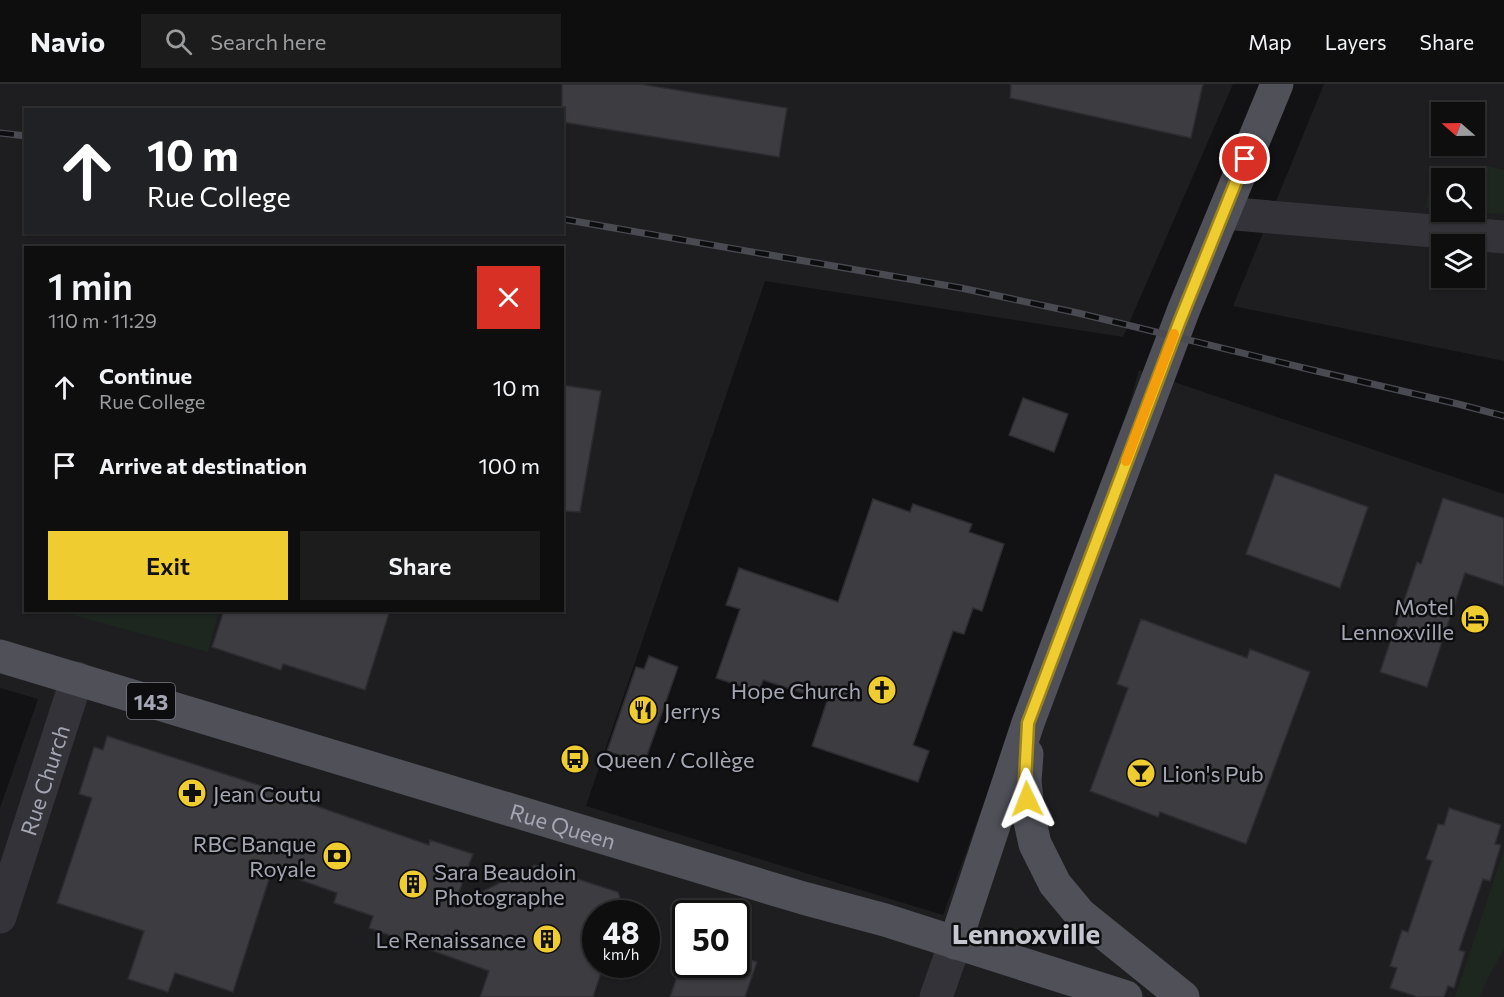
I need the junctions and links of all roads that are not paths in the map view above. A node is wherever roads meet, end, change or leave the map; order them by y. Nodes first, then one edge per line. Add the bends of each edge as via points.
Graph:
1 (1277, 84) edge
2 (1224, 213) junction
3 (1504, 237) edge
4 (0, 656) edge
5 (77, 678) junction
6 (1028, 723) junction
7 (0, 916) edge
8 (956, 943) junction
9 (936, 997) edge
10 (1126, 997) edge
11 (1184, 997) edge

1 - 2 main road
2 - 3 street
2 - 6 main road
4 - 5 main road, Rue Queen / 143
5 - 7 street, Rue Church
5 - 8 main road, Rue Queen / 143
6 - 8 main road
6 - 11 main road via 1025,781 1029,817 1035,844 1055,884 1080,914
8 - 9 street
8 - 10 main road, Rue Queen / 143

